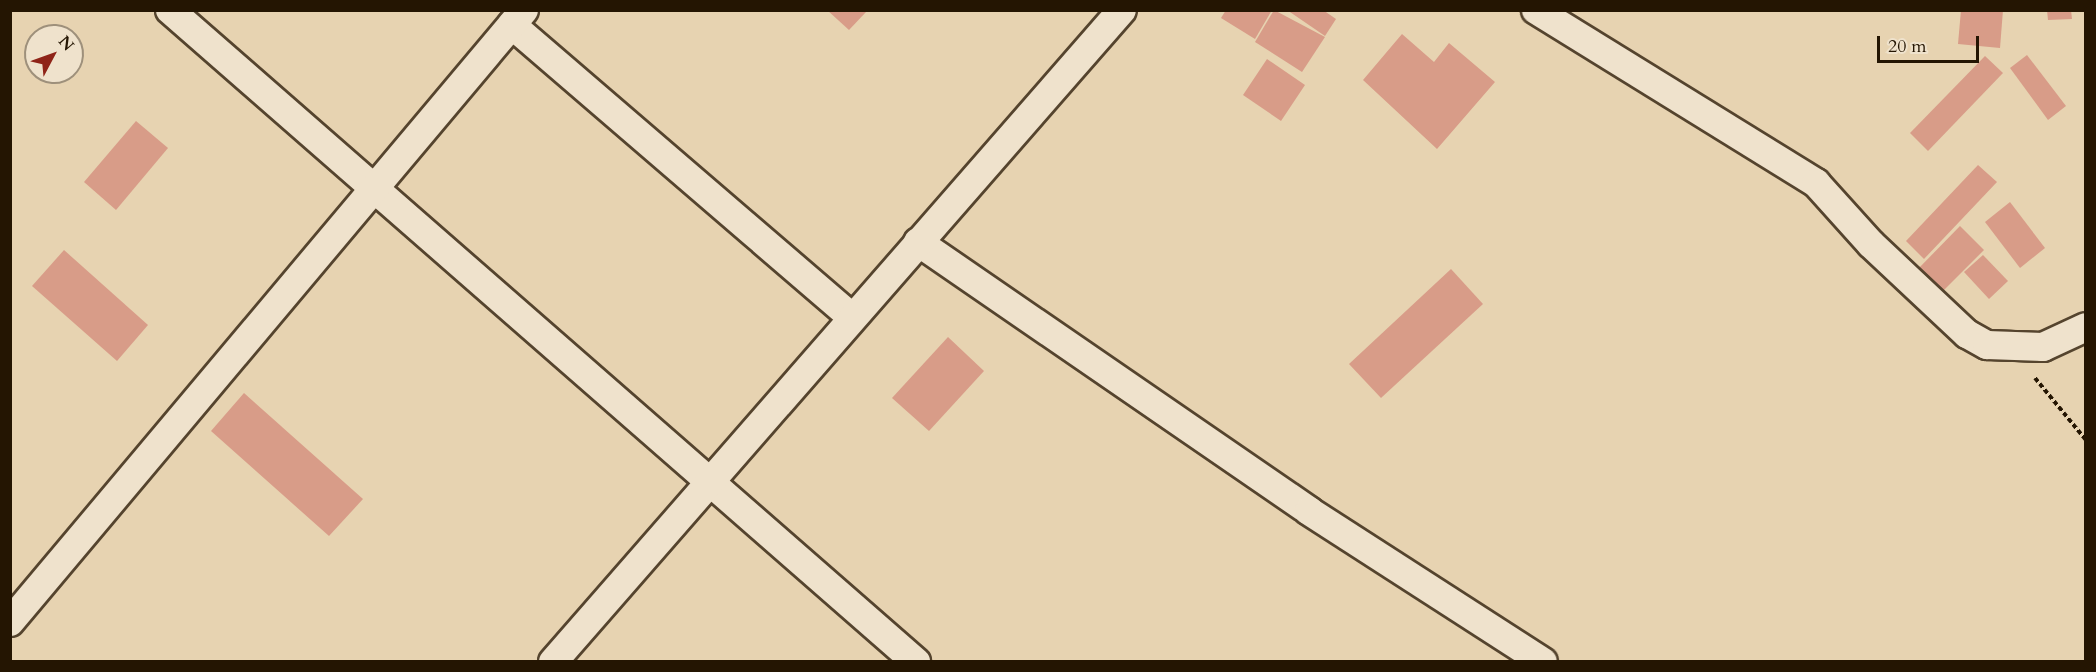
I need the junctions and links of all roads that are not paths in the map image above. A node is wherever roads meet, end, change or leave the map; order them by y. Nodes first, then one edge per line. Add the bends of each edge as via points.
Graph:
1 (170, 10) edge
2 (1122, 10) edge
3 (1536, 10) edge
4 (518, 18) edge
5 (373, 190) junction
6 (918, 242) junction
7 (852, 317) junction
8 (2085, 327) edge
9 (711, 481) junction
10 (10, 622) edge
11 (553, 662) edge
12 (916, 662) edge
13 (1544, 662) edge

1 - 5 street
2 - 6 street
3 - 8 street via 1816,183 1967,334 1987,345 2043,347
4 - 5 street
4 - 7 street
5 - 9 street
5 - 10 street
6 - 7 street
6 - 13 street via 1309,511
7 - 9 street
9 - 11 street
9 - 12 street

